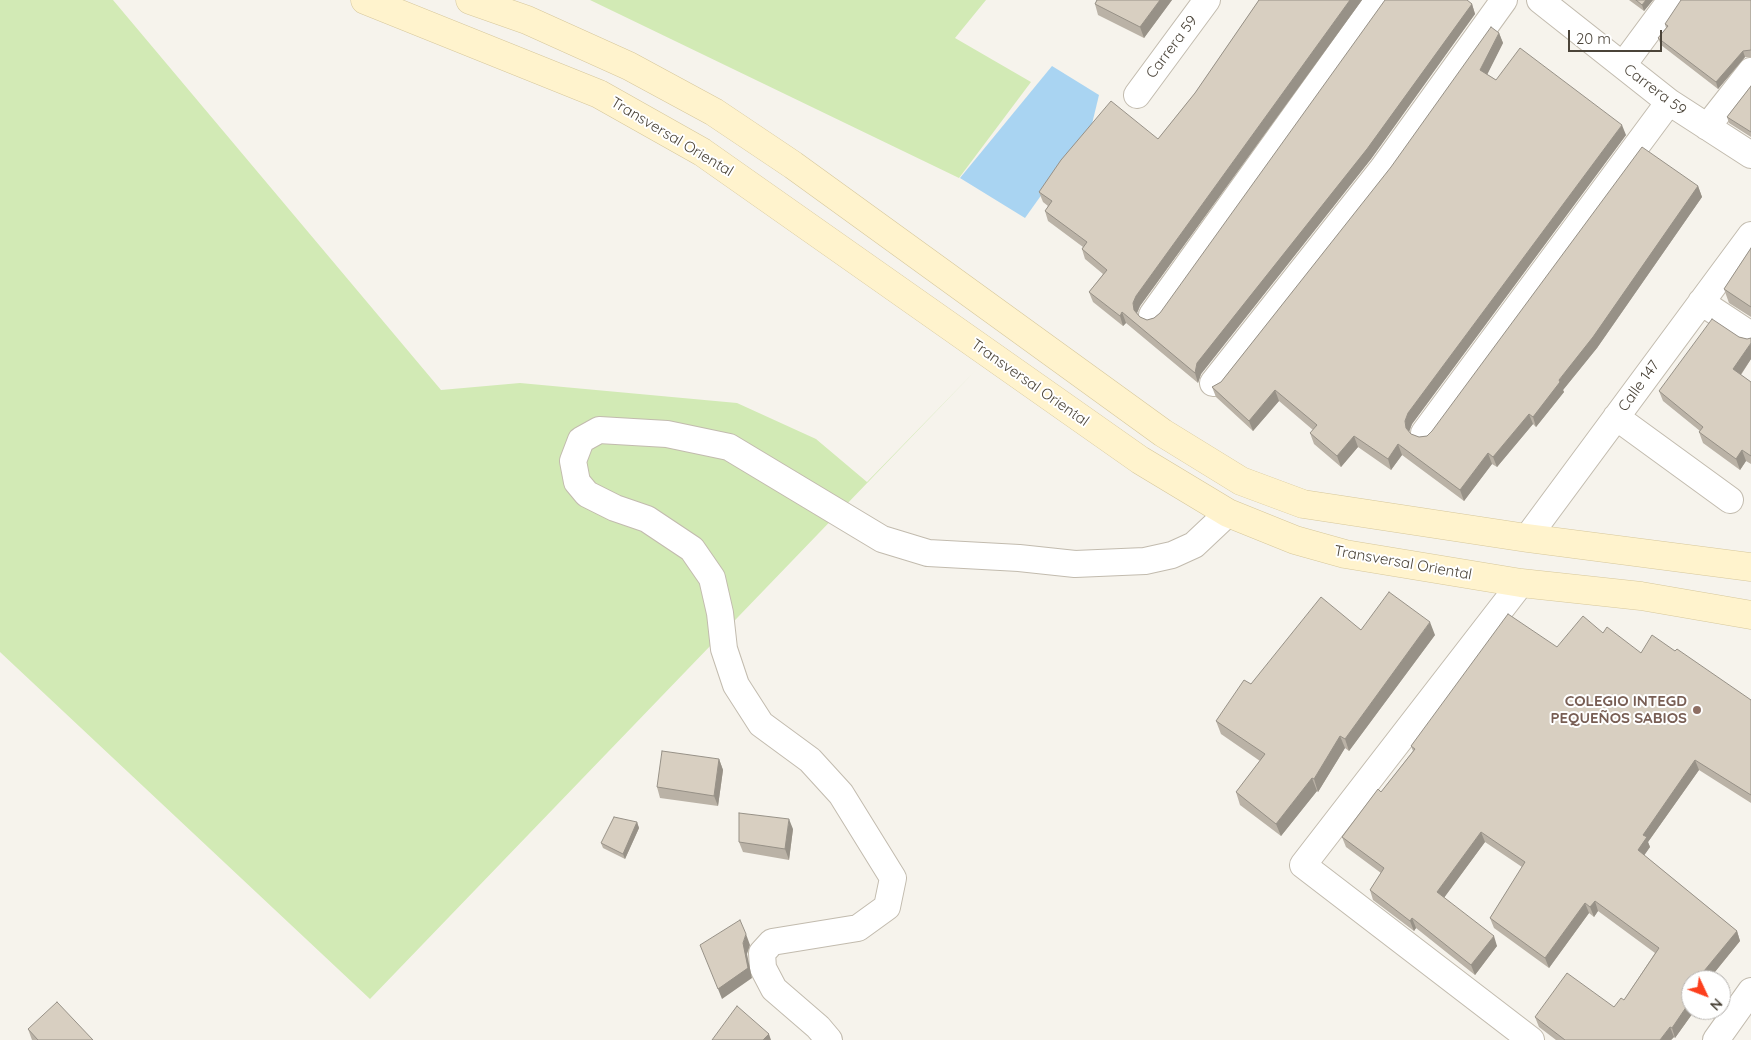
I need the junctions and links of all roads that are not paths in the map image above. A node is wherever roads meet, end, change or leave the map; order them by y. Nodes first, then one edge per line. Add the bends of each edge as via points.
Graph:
1 (365, 0) edge
2 (470, 0) edge
3 (1207, 0) edge
4 (1378, 0) edge
5 (1504, 0) edge
6 (1671, 0) edge
7 (1549, 3) edge
8 (1623, 65) junction
9 (1751, 71) edge
10 (1137, 95) dead end
11 (1668, 102) junction
12 (1707, 127) junction
13 (1751, 155) edge
14 (1751, 235) edge
15 (1701, 302) junction
16 (1152, 315) dead end
17 (1751, 335) edge
18 (1213, 383) dead end
19 (1616, 417) junction
20 (1424, 433) dead end
21 (1730, 500) dead end
22 (1228, 513) junction
23 (1527, 538) junction
24 (1751, 567) edge
25 (1521, 583) junction
26 (1751, 615) edge
27 (1751, 991) edge
28 (829, 1040) edge
29 (1531, 1040) edge
30 (1716, 1040) edge

1 - 22 main road, Transversal Oriental via 599,94 702,152 1140,460
2 - 23 main road via 527,20 620,62 714,112 793,165 1163,433 1240,481 1303,504
3 - 10 street, Carrera 59
4 - 16 street
5 - 18 street via 1383,168
6 - 8 street
7 - 8 street, Carrera 59
8 - 11 street, Carrera 59
9 - 12 street
11 - 12 street, Carrera 59
11 - 20 street
12 - 13 street, Carrera 59
14 - 15 street, Calle 147
15 - 17 street
15 - 19 street, Calle 147
19 - 21 street
19 - 23 street, Calle 147
22 - 25 main road, Transversal Oriental via 1294,540 1345,554
22 - 28 street via 1194,545 1172,555 1145,560 1075,564 928,553 882,539 729,447 667,434 600,430 581,440 573,461 577,482 587,494 647,519 692,549 712,578 724,649 736,685 760,724 810,760 841,794 893,878 887,907 858,928 772,942 762,953 763,968 774,989
23 - 24 main road
25 - 26 main road, Transversal Oriental via 1641,596
25 - 29 street via 1304,865
27 - 30 street

